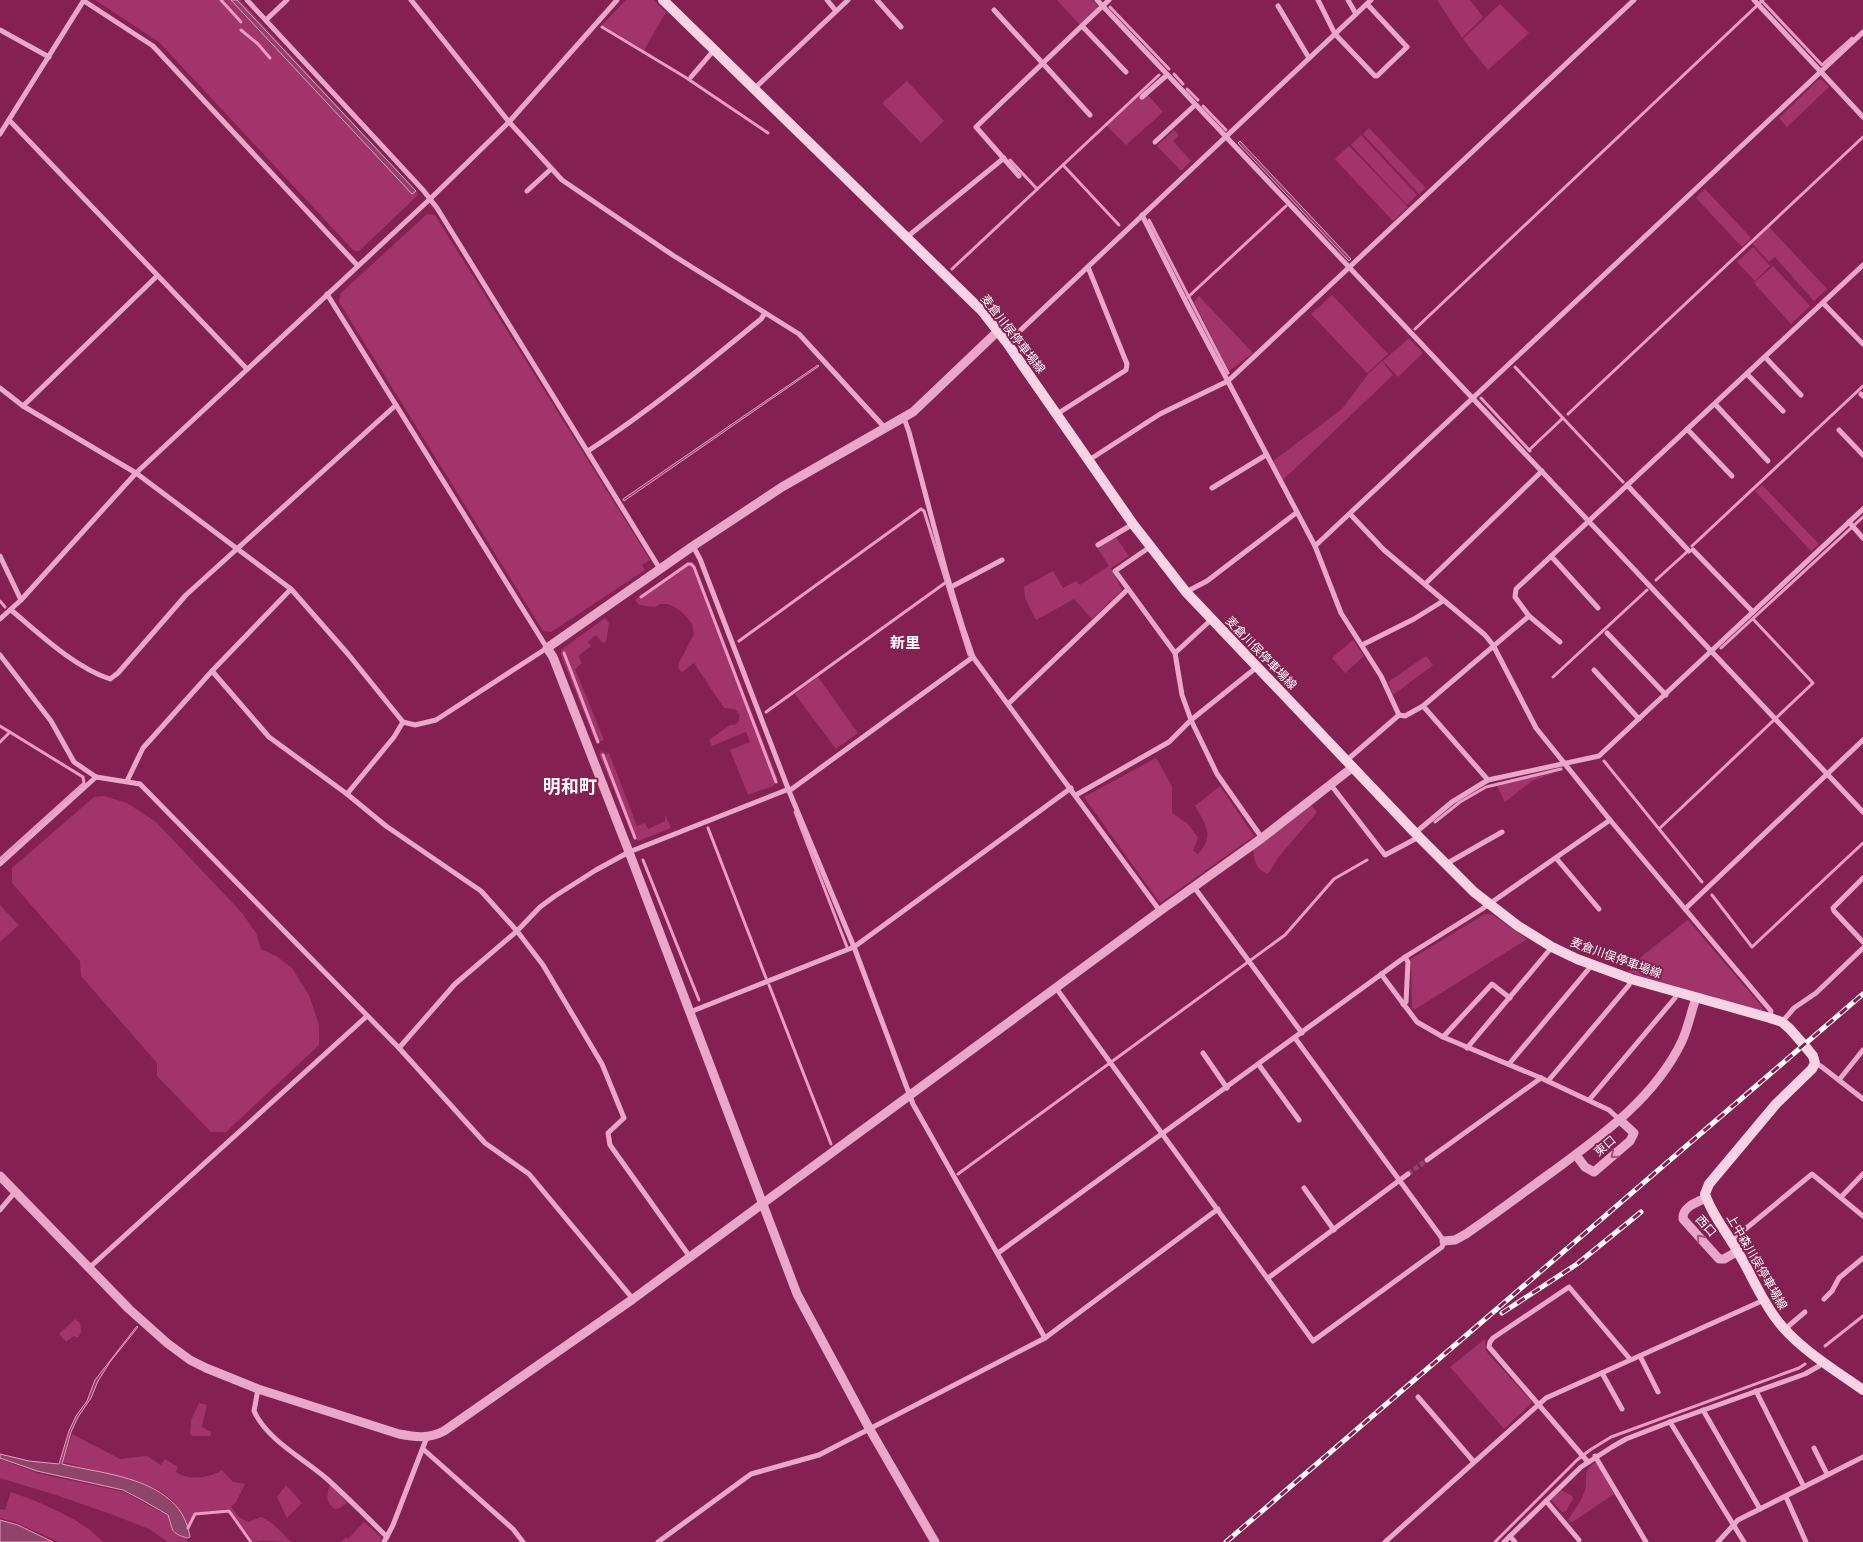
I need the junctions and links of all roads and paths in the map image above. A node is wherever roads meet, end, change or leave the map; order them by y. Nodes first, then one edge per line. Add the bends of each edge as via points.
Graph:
1 (84, 0) edge
2 (247, 0) edge
3 (288, 0) edge
4 (411, 0) edge
5 (617, 0) edge
6 (663, 0) edge
7 (827, 0) edge
8 (848, 0) edge
9 (877, 0) edge
10 (1097, 0) edge
11 (1109, 0) edge
12 (1318, 0) edge
13 (1348, 0) edge
14 (1634, 0) edge
15 (1754, 0) edge
16 (1369, 2) edge
17 (1103, 6) junction
18 (1278, 6) dead end
19 (994, 10) dead end
20 (836, 11) junction
21 (1356, 14) junction
22 (266, 20) junction
23 (1082, 26) junction
24 (901, 27) dead end
25 (0, 30) edge
26 (1863, 32) edge
27 (1335, 34) junction
28 (714, 50) junction
29 (49, 57) junction
30 (1309, 58) junction
31 (1043, 63) junction
32 (1126, 72) dead end
33 (1821, 72) junction
34 (1167, 75) junction
35 (692, 78) dead end
36 (754, 89) junction
37 (1142, 97) dead end
38 (1195, 105) junction
39 (1090, 115) dead end
40 (1863, 117) edge
41 (9, 120) junction
42 (509, 122) junction
43 (0, 134) edge
44 (1226, 138) junction
45 (1155, 142) dead end
46 (1004, 158) junction
47 (552, 169) junction
48 (1019, 176) dead end
49 (527, 191) dead end
50 (430, 199) junction
51 (1142, 215) junction
52 (907, 237) junction
53 (358, 266) junction
54 (1088, 267) junction
55 (1350, 267) junction
56 (1862, 267) edge
57 (157, 276) junction
58 (327, 294) junction
59 (1823, 302) junction
60 (765, 313) junction
61 (998, 331) junction
62 (1007, 343) junction
63 (1863, 344) edge
64 (1765, 357) junction
65 (247, 369) junction
66 (1747, 374) junction
67 (1228, 380) junction
68 (0, 388) edge
69 (1801, 395) dead end
70 (1474, 398) junction
71 (1715, 404) junction
72 (396, 405) junction
73 (23, 406) junction
74 (1783, 411) dead end
75 (1057, 414) junction
76 (904, 418) junction
77 (886, 429) junction
78 (1687, 429) junction
79 (1839, 430) dead end
80 (588, 451) junction
81 (1266, 455) junction
82 (1863, 455) edge
83 (1089, 460) junction
84 (1768, 461) dead end
85 (1542, 471) junction
86 (136, 473) junction
87 (1732, 476) dead end
88 (1627, 485) junction
89 (1212, 488) dead end
90 (1863, 509) edge
91 (1296, 513) junction
92 (1350, 514) junction
93 (1588, 520) junction
94 (1849, 522) junction
95 (1133, 524) junction
96 (1863, 538) edge
97 (1098, 545) dead end
98 (693, 546) junction
99 (1315, 546) junction
100 (1150, 547) junction
101 (238, 548) junction
102 (0, 556) edge
103 (1551, 556) junction
104 (1002, 560) dead end
105 (660, 569) junction
106 (1426, 584) junction
107 (951, 586) junction
108 (291, 589) junction
109 (1127, 590) junction
110 (1186, 592) junction
111 (21, 600) junction
112 (1443, 600) junction
113 (1598, 608) dead end
114 (11, 610) junction
115 (1753, 612) junction
116 (1529, 616) junction
117 (0, 619) edge
118 (1212, 619) junction
119 (1607, 633) dead end
120 (1560, 642) dead end
121 (1362, 645) junction
122 (1493, 645) junction
123 (547, 648) junction
124 (1712, 652) junction
125 (1175, 653) junction
126 (0, 655) edge
127 (973, 657) junction
128 (1257, 667) junction
129 (1594, 670) dead end
130 (212, 671) junction
131 (1666, 694) junction
132 (1008, 704) junction
133 (1423, 706) junction
134 (1399, 716) junction
135 (1639, 719) junction
136 (1191, 720) junction
137 (403, 722) junction
138 (1863, 740) edge
139 (1350, 764) junction
140 (1564, 764) junction
141 (1827, 773) junction
142 (96, 777) junction
143 (1488, 780) junction
144 (127, 782) junction
145 (1331, 786) junction
146 (1071, 788) junction
147 (789, 790) junction
148 (347, 794) junction
149 (1076, 795) junction
150 (1863, 812) edge
151 (1610, 820) junction
152 (1502, 832) dead end
153 (1417, 835) junction
154 (1262, 838) junction
155 (629, 852) junction
156 (1556, 858) junction
157 (0, 864) edge
158 (1445, 864) junction
159 (1863, 878) edge
160 (1194, 887) junction
161 (1490, 904) junction
162 (1599, 909) dead end
163 (1685, 909) junction
164 (1160, 910) junction
165 (517, 930) junction
166 (1863, 942) edge
167 (854, 947) junction
168 (1552, 947) junction
169 (1863, 948) edge
170 (1405, 957) junction
171 (1592, 966) junction
172 (1381, 974) junction
173 (1631, 979) junction
174 (1056, 988) junction
175 (1676, 993) junction
176 (1510, 998) junction
177 (1696, 998) junction
178 (1403, 1004) junction
179 (690, 1012) junction
180 (367, 1016) junction
181 (1770, 1018) junction
182 (1782, 1022) junction
183 (1302, 1032) junction
184 (1443, 1037) junction
185 (1295, 1038) junction
186 (399, 1048) junction
187 (1467, 1048) junction
188 (1863, 1050) edge
189 (1203, 1053) dead end
190 (1815, 1063) junction
191 (1259, 1064) junction
192 (1509, 1064) junction
193 (1541, 1078) junction
194 (1839, 1080) junction
195 (1548, 1081) junction
196 (1227, 1088) junction
197 (911, 1095) junction
198 (1863, 1098) edge
199 (1589, 1100) junction
200 (1299, 1120) dead end
201 (1620, 1120) junction
202 (1163, 1134) junction
203 (1576, 1154) junction
204 (1427, 1160) tunnel mouth
205 (1408, 1174) tunnel mouth
206 (1863, 1174) edge
207 (0, 1176) edge
208 (1399, 1180) junction
209 (1304, 1188) dead end
210 (15, 1192) junction
211 (1841, 1197) junction
212 (1706, 1198) junction
213 (763, 1204) junction
214 (1218, 1209) junction
215 (0, 1210) edge
216 (1863, 1216) edge
217 (1334, 1230) junction
218 (1732, 1240) junction
219 (1444, 1241) junction
220 (1738, 1250) junction
221 (998, 1253) junction
222 (690, 1257) junction
223 (1863, 1258) edge
224 (89, 1268) junction
225 (1268, 1278) junction
226 (1824, 1299) dead end
227 (633, 1300) junction
228 (1764, 1300) junction
229 (1805, 1312) dead end
230 (1785, 1329) junction
231 (1045, 1338) junction
232 (1640, 1356) junction
233 (1630, 1359) junction
234 (1823, 1360) junction
235 (1602, 1373) junction
236 (258, 1389) junction
237 (1863, 1390) edge
238 (1756, 1391) junction
239 (1658, 1392) dead end
240 (1418, 1397) dead end
241 (1538, 1404) junction
242 (1622, 1409) dead end
243 (1703, 1410) junction
244 (1670, 1422) junction
245 (869, 1428) junction
246 (427, 1437) junction
247 (1814, 1448) dead end
248 (423, 1449) junction
249 (1595, 1456) junction
250 (1863, 1456) edge
251 (1474, 1462) junction
252 (1588, 1462) junction
253 (1828, 1474) junction
254 (1804, 1488) junction
255 (1786, 1497) junction
256 (1546, 1501) junction
257 (1760, 1509) junction
258 (1733, 1525) junction
259 (1510, 1536) junction
260 (385, 1539) edge
261 (1579, 1540) dead end
262 (522, 1542) edge
263 (658, 1542) edge
264 (934, 1542) edge
265 (1385, 1542) edge
266 (1504, 1542) edge
267 (1515, 1542) edge
268 (1646, 1542) edge
269 (1718, 1542) edge
270 (1744, 1542) edge
271 (1806, 1542) edge

1 - 29 street
1 - 53 street via 153,46
2 - 22 street
3 - 22 street
4 - 42 street
5 - 42 street
6 - 28 main road, 麦倉川俣停車場線
7 - 20 street
8 - 20 street
9 - 24 street
10 - 17 street
11 - 17 street
12 - 27 street
13 - 21 street
14 - 55 street
15 - 33 street
16 - 21 street
16 - 27 street via 1405,44 1405,50 1375,76
17 - 23 street
17 - 34 street
18 - 30 street
19 - 31 street
20 - 36 street
21 - 27 street
22 - 50 street
23 - 31 street
23 - 32 street
25 - 29 street
26 - 33 street
27 - 30 street
28 - 35 street
28 - 36 main road, 麦倉川俣停車場線
29 - 41 street
30 - 44 street
31 - 39 street
31 - 46 street via 976,127
33 - 40 street
33 - 70 street
34 - 37 street
34 - 38 street
36 - 52 main road, 麦倉川俣停車場線
38 - 44 street
38 - 45 street
41 - 43 street
41 - 57 street
42 - 47 street
42 - 50 street
44 - 51 street
44 - 55 street
46 - 48 street
46 - 52 street
47 - 49 street
47 - 60 street via 586,197
50 - 53 street
50 - 80 street
51 - 54 street
51 - 67 street
52 - 61 main road, 麦倉川俣停車場線
53 - 58 street
54 - 62 street
54 - 75 street via 1127,364 1126,370
55 - 67 street
55 - 70 street
56 - 59 street
57 - 65 street
57 - 73 street
58 - 65 street
58 - 72 street
59 - 63 street
59 - 64 street
60 - 77 street via 799,334
60 - 80 street via 688,378
61 - 62 main road, 麦倉川俣停車場線
61 - 76 street via 925,402
62 - 75 main road, 麦倉川俣停車場線
64 - 66 street
64 - 69 street
65 - 86 street
66 - 71 street
66 - 74 street
67 - 81 street
67 - 83 street via 1160,414
68 - 73 street
70 - 85 street
70 - 92 street
71 - 78 street
71 - 84 street
72 - 101 street
72 - 123 street
73 - 86 street
75 - 83 main road, 麦倉川俣停車場線
76 - 77 street
76 - 107 street
77 - 98 street via 802,474
78 - 87 street
78 - 88 street
79 - 82 street
80 - 105 street
81 - 89 street
81 - 91 street
83 - 95 main road, 麦倉川俣停車場線
85 - 93 street
85 - 106 street
86 - 101 street
86 - 111 street
88 - 93 street
88 - 115 street
90 - 94 street
91 - 99 street
91 - 110 street via 1207,580
92 - 99 street
92 - 106 street via 1384,550
93 - 103 street
93 - 124 street
94 - 96 street
94 - 115 street
95 - 97 street
95 - 100 main road, 麦倉川俣停車場線
98 - 105 street
98 - 147 street
99 - 121 street via 1341,612
100 - 109 street via 1115,571
100 - 110 main road, 麦倉川俣停車場線
101 - 108 street
101 - 114 street via 186,595 110,679 98,675 59,649
102 - 111 street
103 - 113 street
103 - 116 street via 1516,589 1515,597
104 - 107 street
105 - 123 street
106 - 112 street
107 - 127 street
108 - 130 street
108 - 137 street
109 - 125 street
109 - 132 street
110 - 118 main road, 麦倉川俣停車場線
111 - 114 street
112 - 121 street
112 - 122 street
114 - 117 street
115 - 124 street
116 - 120 street
116 - 122 street
118 - 125 street
118 - 128 main road, 麦倉川俣停車場線
119 - 131 street
121 - 134 street via 1381,676
122 - 133 street
122 - 140 street via 1536,728
123 - 137 street via 436,720 415,726
123 - 155 street
124 - 131 street
124 - 141 street
125 - 136 street via 1182,695
126 - 142 street via 51,721 74,762
127 - 132 street
127 - 147 street
128 - 136 street
128 - 139 main road, 麦倉川俣停車場線
129 - 135 street
130 - 144 street via 143,748
130 - 148 street via 269,737
131 - 135 street
132 - 146 street
133 - 134 street
133 - 143 street
134 - 139 street
135 - 140 street via 1599,756
136 - 149 street via 1169,742
136 - 154 street via 1217,774
137 - 148 street
138 - 141 street
139 - 145 street
139 - 153 main road, 麦倉川俣停車場線
140 - 143 street
140 - 151 street
141 - 150 street
141 - 163 street
142 - 144 street
142 - 157 street
143 - 153 street via 1452,802
144 - 180 street via 140,784
145 - 153 street via 1385,855
145 - 154 street
146 - 149 street
146 - 167 street
147 - 155 street
147 - 167 street
148 - 165 street via 386,826 481,891
149 - 164 street
151 - 156 street
151 - 163 street
152 - 158 street
153 - 158 main road, 麦倉川俣停車場線
154 - 160 street
155 - 165 street via 555,896
155 - 179 street
156 - 161 street
156 - 162 street
158 - 161 main road, 麦倉川俣停車場線
159 - 166 street via 1833,908
160 - 164 street
160 - 183 street
161 - 168 main road, 麦倉川俣停車場線
161 - 170 street
163 - 181 street via 1771,1011
164 - 174 street
165 - 186 street via 455,984
165 - 222 street via 543,965 606,1073 624,1118 608,1133 610,1145
167 - 179 street
167 - 197 street
168 - 171 main road, 麦倉川俣停車場線
168 - 176 street
169 - 182 street
170 - 172 street
170 - 178 street via 1408,962 1406,1002
171 - 173 main road, 麦倉川俣停車場線
171 - 192 street
172 - 178 street
172 - 183 street
173 - 175 main road, 麦倉川俣停車場線
173 - 195 street via 1597,1025
174 - 197 street
174 - 202 street
175 - 177 main road, 麦倉川俣停車場線
175 - 199 street
176 - 184 street via 1492,984
176 - 187 street
177 - 181 main road, 麦倉川俣停車場線
177 - 201 street via 1682,1041 1667,1067
178 - 184 street via 1417,1022
179 - 213 street
180 - 186 street
180 - 224 street
181 - 182 main road, 麦倉川俣停車場線
182 - 190 main road, 麦倉川俣停車場線 via 1813,1056
183 - 185 street
184 - 187 street
185 - 191 street
185 - 208 street
186 - 227 street via 485,1143 529,1174
187 - 192 street
188 - 194 street
189 - 196 street
190 - 194 street
190 - 212 main road via 1807,1076 1776,1104 1709,1184
191 - 196 street
191 - 200 street
192 - 193 street
193 - 195 street
193 - 204 street
194 - 198 street
195 - 199 street
196 - 202 street
197 - 213 street
197 - 221 street via 913,1104
199 - 201 street
201 - 203 street
201 -> 203 street, 東口 via 1634,1133 1633,1137 1594,1172 1585,1168
202 - 214 street
202 - 221 street
203 - 219 street via 1466,1234
205 - 208 street
206 - 211 street
207 - 210 street
208 - 217 street
208 - 219 street
209 - 217 street
210 - 215 street
210 - 224 street
211 - 216 street
211 - 218 street via 1812,1174
212 - 218 main road, 上中森川俣停車場線
220 -> 212 street, 西口 via 1724,1259 1718,1258 1683,1219 1686,1209
213 - 222 street
213 - 245 street via 797,1294
214 - 225 street
214 - 231 street
217 - 225 street
218 - 220 main road, 上中森川俣停車場線
219 - 225 street via 1442,1247 1313,1341
220 - 228 main road, 上中森川俣停車場線
221 - 231 street
222 - 227 street
223 - 226 street via 1839,1278
224 - 236 street via 129,1309 178,1351 206,1368
227 - 246 street via 444,1431
228 - 230 main road, 上中森川俣停車場線
228 - 232 street
229 - 230 street
230 - 234 main road, 上中森川俣停車場線
231 - 245 street
232 - 233 street
232 - 239 street
233 - 235 street
233 - 241 street via 1571,1288 1566,1288 1490,1342 1489,1347
234 - 237 main road, 上中森川俣停車場線
234 - 238 street via 1805,1374
235 - 241 street
235 - 242 street
236 - 246 street via 399,1434
236 - 260 street via 254,1411 268,1430 325,1477
238 - 243 street
238 - 254 street
240 - 251 street
241 - 251 street
241 - 252 street
243 - 244 street
243 - 257 street
244 - 249 street via 1626,1439
244 - 258 street
245 - 263 street via 820,1454 751,1474
245 - 264 street
246 - 248 street
247 - 253 street
248 - 260 street
248 - 262 street via 513,1529
249 - 252 street
249 - 268 street
250 - 253 street
251 - 265 street
252 - 256 street
253 - 254 street
254 - 255 street
255 - 257 street
255 - 271 street
256 - 259 street
256 - 261 street
257 - 258 street
258 - 269 street
258 - 270 street
259 - 266 street
259 - 267 street

